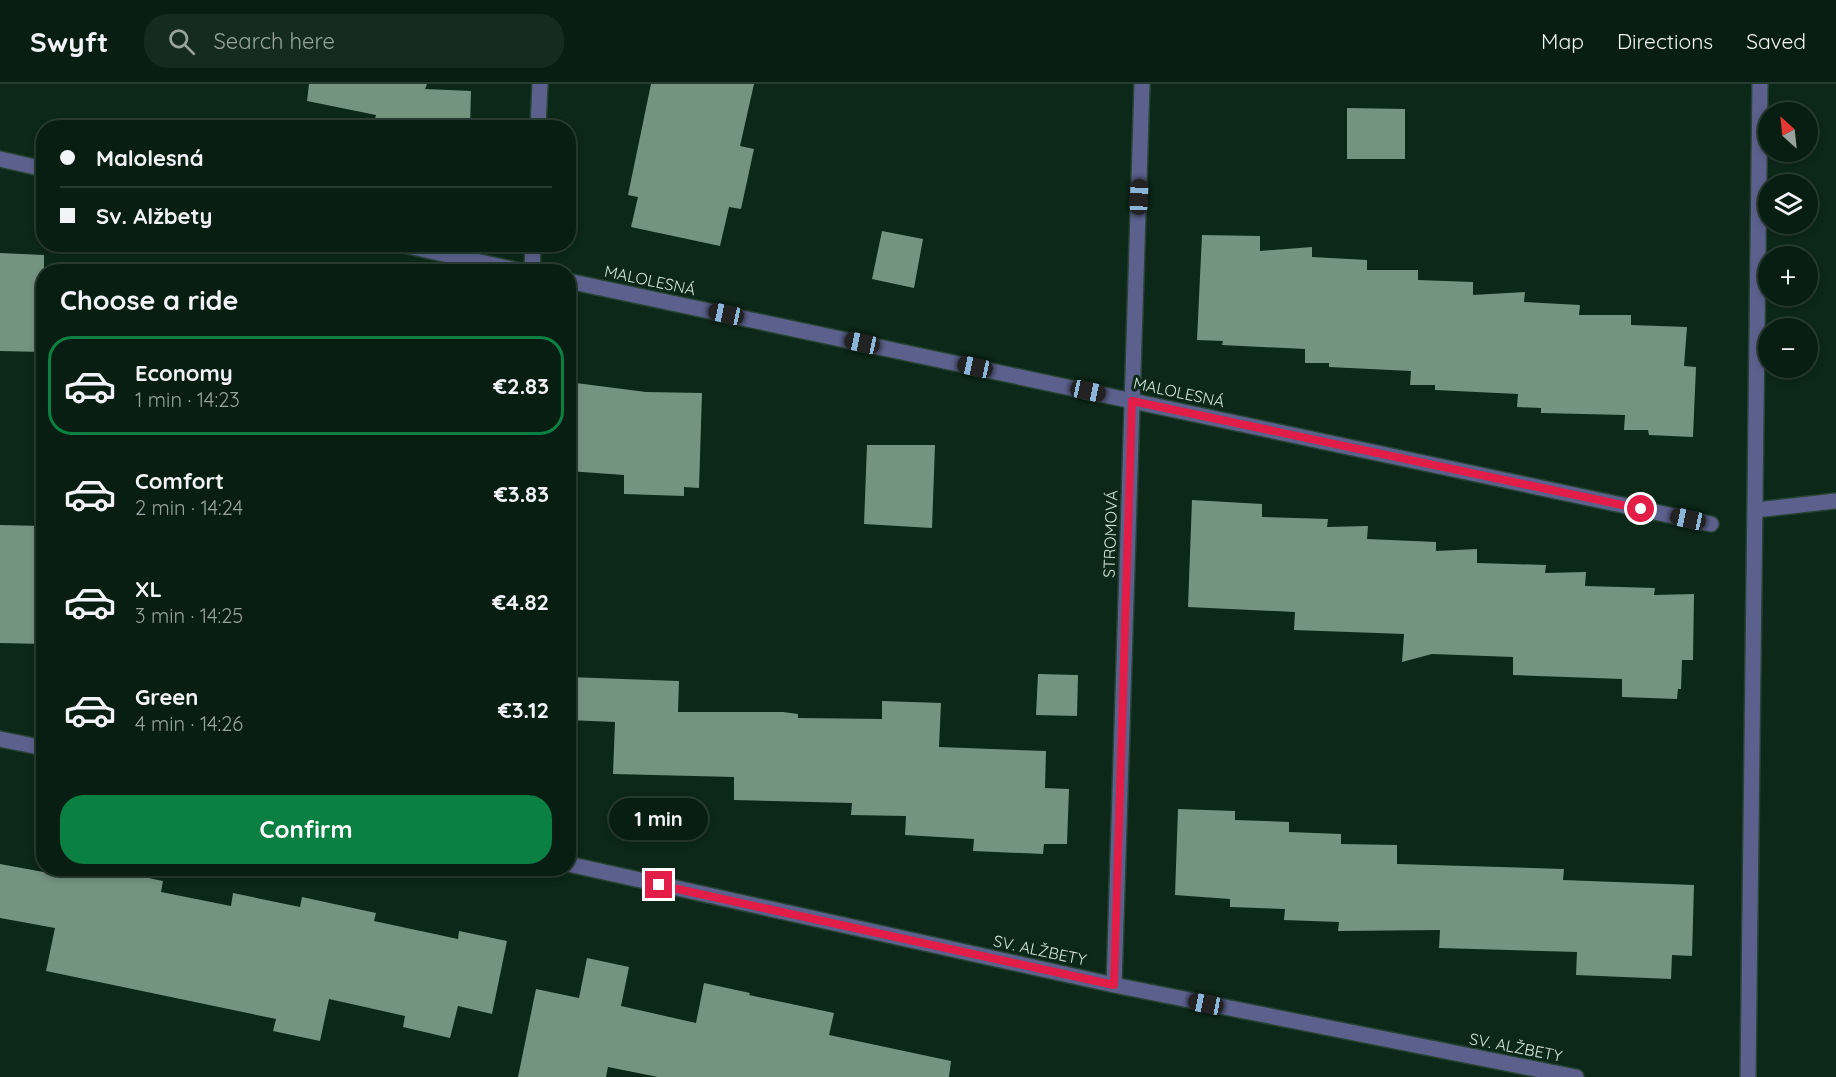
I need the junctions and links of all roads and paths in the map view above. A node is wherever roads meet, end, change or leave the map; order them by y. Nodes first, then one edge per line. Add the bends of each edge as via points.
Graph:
1 (540, 84) edge
2 (1142, 84) edge
3 (1760, 84) edge
4 (538, 120) edge
5 (0, 159) edge
6 (36, 167) edge
7 (435, 252) edge
8 (489, 264) edge
9 (576, 283) edge
10 (1132, 401) junction
11 (1836, 501) edge
12 (1756, 510) junction
13 (1711, 524) dead end
14 (0, 739) edge
15 (36, 746) edge
16 (576, 866) edge
17 (1114, 985) junction
18 (1576, 1077) edge
19 (1748, 1077) edge

1 - 4 street
2 - 10 street, STROMOVÁ
3 - 12 street
5 - 6 street
7 - 8 street
9 - 10 street, MALOLESNÁ
10 - 13 street, MALOLESNÁ
10 - 17 street, STROMOVÁ
11 - 12 street
12 - 19 street
14 - 15 street
16 - 17 street, SV. ALŽBETY
17 - 18 street, SV. ALŽBETY

